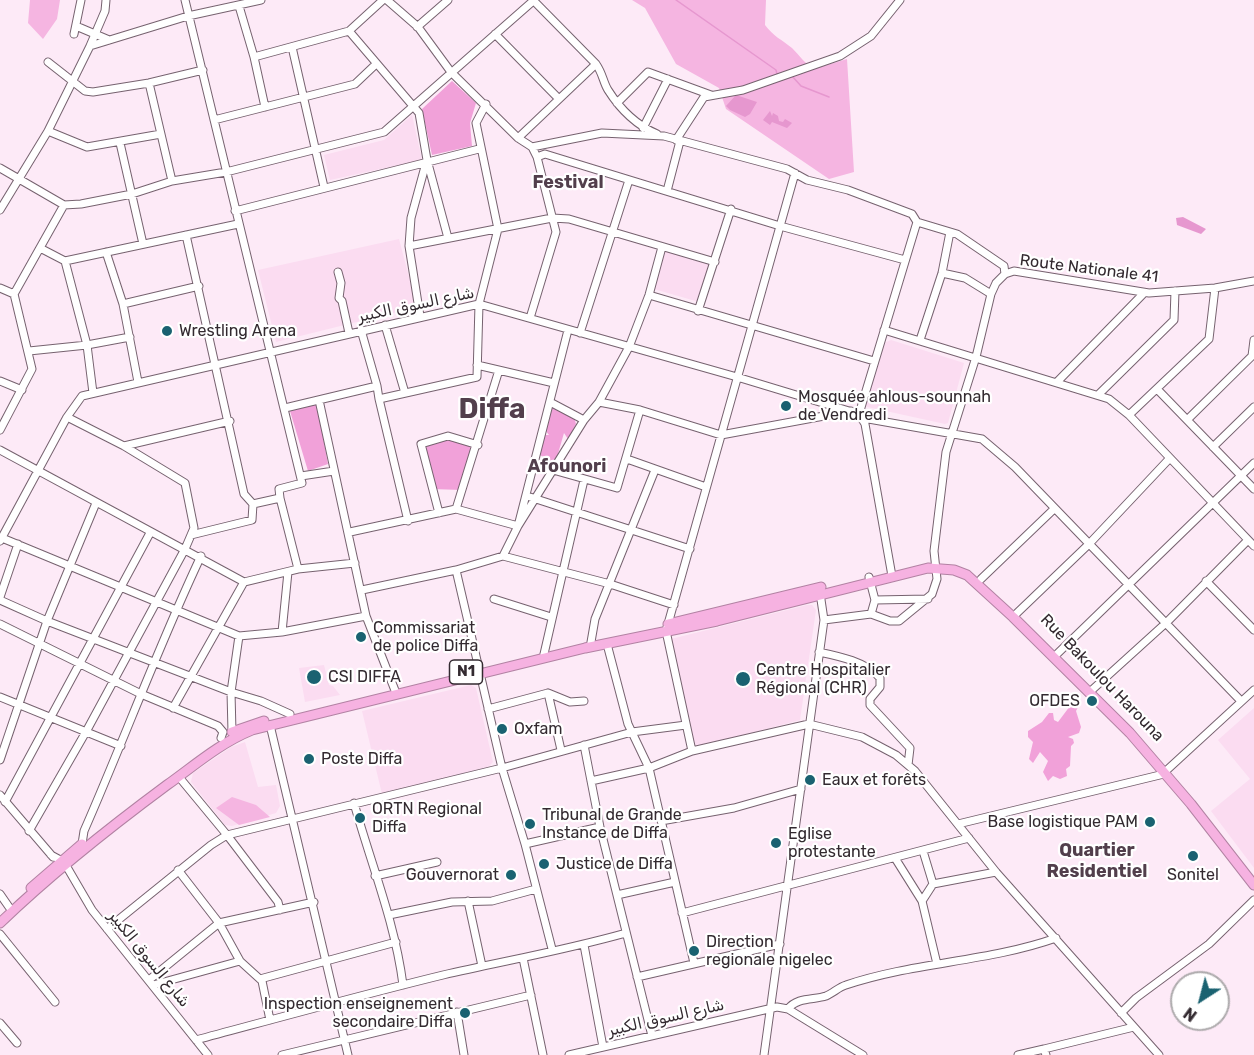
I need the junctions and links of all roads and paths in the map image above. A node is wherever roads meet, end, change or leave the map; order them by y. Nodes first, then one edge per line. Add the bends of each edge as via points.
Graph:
1 (81, 0) edge
2 (106, 0) edge
3 (185, 0) edge
4 (261, 0) edge
5 (385, 0) edge
6 (448, 0) edge
7 (533, 0) edge
8 (900, 0) edge
9 (239, 6) junction
10 (188, 16) junction
11 (417, 27) junction
12 (349, 31) junction
13 (495, 33) junction
14 (94, 34) junction
15 (109, 40) junction
16 (90, 46) junction
17 (292, 47) junction
18 (254, 57) junction
19 (48, 62) dead end
20 (596, 64) junction
21 (375, 65) junction
22 (203, 70) junction
23 (451, 72) junction
24 (668, 79) junction
25 (72, 81) junction
26 (149, 83) junction
27 (711, 95) junction
28 (306, 97) junction
29 (558, 98) junction
30 (617, 103) junction
31 (486, 104) junction
32 (413, 106) junction
33 (265, 107) junction
34 (214, 120) junction
35 (644, 129) junction
36 (48, 131) junction
37 (161, 134) junction
38 (662, 136) junction
39 (518, 138) junction
40 (678, 140) junction
41 (120, 143) junction
42 (532, 147) junction
43 (479, 149) junction
44 (318, 150) junction
45 (537, 157) junction
46 (427, 160) junction
47 (0, 168) edge
48 (226, 172) junction
49 (795, 173) junction
50 (19, 180) junction
51 (629, 180) junction
52 (172, 181) junction
53 (324, 187) junction
54 (667, 191) junction
55 (132, 194) junction
56 (64, 205) junction
57 (731, 209) junction
58 (0, 210) edge
59 (235, 210) junction
60 (552, 218) junction
61 (917, 222) junction
62 (238, 224) junction
63 (780, 226) junction
64 (498, 229) junction
65 (950, 231) junction
66 (612, 233) junction
67 (186, 235) junction
68 (448, 238) junction
69 (143, 244) junction
70 (409, 246) junction
71 (662, 247) junction
72 (40, 248) junction
73 (106, 252) junction
74 (905, 260) junction
75 (66, 261) junction
76 (715, 262) junction
77 (338, 272) dead end
78 (942, 273) junction
79 (1005, 274) junction
80 (1254, 281) edge
81 (199, 286) junction
82 (0, 288) edge
83 (1215, 288) junction
84 (1175, 291) junction
85 (1144, 292) junction
86 (14, 294) junction
87 (991, 294) junction
88 (649, 295) junction
89 (123, 304) junction
90 (479, 304) junction
91 (698, 310) junction
92 (420, 316) junction
93 (530, 318) junction
94 (752, 324) junction
95 (385, 325) junction
96 (361, 330) junction
97 (568, 330) junction
98 (884, 330) junction
99 (349, 333) junction
100 (580, 333) junction
101 (130, 337) junction
102 (920, 340) junction
103 (1254, 340) edge
104 (87, 345) junction
105 (629, 348) junction
106 (28, 351) junction
107 (270, 352) junction
108 (1253, 354) edge
109 (976, 357) junction
110 (874, 361) junction
111 (215, 364) junction
112 (477, 365) junction
113 (499, 370) junction
114 (738, 376) junction
115 (0, 381) edge
116 (138, 382) junction
117 (1057, 382) junction
118 (554, 383) junction
119 (377, 386) junction
120 (1157, 389) junction
121 (22, 390) junction
122 (93, 393) junction
123 (405, 393) junction
124 (1099, 394) junction
125 (379, 399) junction
126 (319, 400) junction
127 (549, 402) junction
128 (599, 402) junction
129 (1254, 407) edge
130 (285, 408) junction
131 (640, 410) junction
132 (858, 414) junction
133 (1129, 415) junction
134 (67, 417) junction
135 (584, 420) junction
136 (1187, 420) junction
137 (230, 421) junction
138 (0, 430) edge
139 (951, 432) junction
140 (721, 435) junction
141 (478, 445) junction
142 (124, 446) junction
143 (1214, 447) junction
144 (0, 450) edge
145 (1170, 458) junction
146 (627, 459) junction
147 (1254, 463) edge
148 (532, 466) junction
149 (553, 470) junction
150 (655, 470) junction
151 (38, 471) junction
152 (334, 471) junction
153 (1241, 475) junction
154 (301, 476) junction
155 (584, 480) junction
156 (706, 487) junction
157 (1254, 489) edge
158 (524, 496) junction
159 (280, 498) junction
160 (533, 498) junction
161 (96, 504) junction
162 (253, 504) junction
163 (1212, 504) junction
164 (456, 509) junction
165 (1054, 509) junction
166 (576, 510) junction
167 (439, 513) junction
168 (408, 521) junction
169 (518, 526) junction
170 (631, 530) junction
171 (350, 532) junction
172 (150, 533) junction
173 (191, 535) junction
174 (1, 539) edge
175 (1248, 540) junction
176 (18, 544) junction
177 (1089, 544) junction
178 (1254, 546) edge
179 (185, 549) junction
180 (690, 549) junction
181 (201, 556) junction
182 (503, 556) junction
183 (355, 563) junction
184 (937, 565) junction
185 (69, 566) junction
186 (298, 569) junction
187 (456, 570) junction
188 (288, 572) junction
189 (563, 572) junction
190 (891, 574) junction
191 (869, 579) junction
192 (981, 579) junction
193 (1206, 581) junction
194 (244, 582) junction
195 (610, 584) junction
196 (1129, 584) junction
197 (120, 586) junction
198 (362, 590) junction
199 (819, 591) junction
200 (0, 598) edge
201 (928, 598) junction
202 (494, 599) dead end
203 (875, 600) junction
204 (156, 601) junction
205 (674, 606) junction
206 (176, 610) junction
207 (1017, 613) junction
208 (871, 614) junction
209 (366, 616) junction
210 (551, 617) junction
211 (824, 620) junction
212 (47, 621) junction
213 (1167, 622) junction
214 (0, 624) edge
215 (667, 627) junction
216 (219, 628) junction
217 (1254, 630) edge
218 (282, 632) junction
219 (239, 636) junction
220 (93, 637) junction
221 (591, 642) junction
222 (41, 644) junction
223 (607, 644) junction
224 (129, 651) junction
225 (819, 652) junction
226 (543, 654) junction
227 (1057, 654) junction
228 (153, 660) junction
229 (81, 662) junction
230 (479, 672) junction
231 (193, 676) junction
232 (114, 680) junction
233 (1093, 689) junction
234 (1254, 690) edge
235 (395, 691) junction
236 (231, 693) junction
237 (548, 693) junction
238 (141, 694) junction
239 (0, 697) edge
240 (584, 701) dead end
241 (1241, 701) junction
242 (19, 705) junction
243 (173, 708) junction
244 (488, 709) junction
245 (290, 714) junction
246 (51, 716) junction
247 (809, 724) junction
248 (270, 725) junction
249 (686, 725) junction
250 (87, 730) junction
251 (232, 732) junction
252 (632, 732) junction
253 (221, 738) junction
254 (584, 745) junction
255 (121, 746) junction
256 (561, 750) junction
257 (692, 751) junction
258 (0, 760) edge
259 (908, 765) junction
260 (502, 768) junction
261 (649, 768) junction
262 (1166, 771) junction
263 (179, 777) junction
264 (591, 782) junction
265 (801, 789) junction
266 (0, 795) edge
267 (5, 802) junction
268 (354, 803) junction
269 (292, 818) junction
270 (661, 821) junction
271 (958, 824) junction
272 (600, 827) junction
273 (29, 831) junction
274 (228, 835) junction
275 (969, 838) junction
276 (82, 844) junction
277 (525, 844) junction
278 (923, 851) junction
279 (895, 858) junction
280 (437, 862) dead end
281 (59, 863) junction
282 (178, 870) junction
283 (996, 872) junction
284 (375, 876) junction
285 (1254, 879) edge
286 (675, 882) junction
287 (933, 884) junction
288 (789, 885) junction
289 (1254, 885) edge
290 (536, 889) junction
291 (0, 894) edge
292 (617, 895) junction
293 (1254, 900) edge
294 (468, 901) junction
295 (922, 901) junction
296 (314, 902) junction
297 (9, 907) junction
298 (280, 910) junction
299 (682, 913) junction
300 (388, 915) junction
301 (0, 916) edge
302 (0, 923) edge
303 (219, 923) junction
304 (107, 929) junction
305 (626, 933) junction
306 (1, 938) edge
307 (1056, 938) junction
308 (396, 942) junction
309 (780, 944) junction
310 (584, 945) junction
311 (552, 950) junction
312 (523, 958) junction
313 (240, 961) junction
314 (327, 963) junction
315 (694, 963) junction
316 (937, 964) junction
317 (482, 966) junction
318 (637, 977) junction
319 (260, 979) junction
320 (151, 983) junction
321 (403, 985) junction
322 (531, 995) junction
323 (55, 1002) dead end
324 (334, 1005) junction
325 (769, 1008) junction
326 (788, 1009) junction
327 (457, 1012) junction
328 (1121, 1013) junction
329 (270, 1020) junction
330 (0, 1023) edge
331 (1134, 1027) junction
332 (652, 1036) junction
333 (196, 1040) junction
334 (345, 1042) junction
335 (17, 1043) dead end
336 (603, 1047) junction
337 (1045, 1052) edge
338 (208, 1055) edge
339 (282, 1055) edge
340 (348, 1055) edge
341 (464, 1055) edge
342 (543, 1055) edge
343 (569, 1055) edge
344 (764, 1055) edge
345 (863, 1055) edge
346 (1018, 1055) edge
347 (1159, 1055) edge

1 - 14 street via 75,30
2 - 14 street
3 - 10 street
4 - 9 street
5 - 11 street
5 - 12 street
6 - 11 street
7 - 13 street
7 - 20 street
8 - 27 street via 872,36 840,56 743,90
9 - 10 street
9 - 18 street
10 - 15 street
10 - 22 street
11 - 23 street
12 - 17 street
12 - 21 street
13 - 23 street
13 - 29 street
14 - 15 street
14 - 16 street
15 - 16 street
16 - 25 street
17 - 18 street
17 - 28 street
18 - 33 street
19 - 25 street
20 - 29 street
20 - 30 street
21 - 28 street via 355,84
21 - 32 street
22 - 26 street
22 - 34 street
23 - 31 street
23 - 32 street
24 - 27 street
24 - 30 street via 648,72
24 - 35 street
25 - 26 street via 93,92
25 - 36 street
26 - 37 street
27 - 40 street via 704,97 691,113
28 - 33 street
28 - 44 street
29 - 39 street
30 - 35 street
31 - 39 street
31 - 43 street via 476,123
32 - 44 street via 384,132
32 - 46 street via 419,113
33 - 34 street
34 - 48 street
35 - 38 street
36 - 41 street via 87,147
36 - 50 street
37 - 41 street
37 - 52 street
38 - 40 street
38 - 42 street via 602,133
39 - 42 street
40 - 49 street
40 - 54 street
41 - 55 street
42 - 45 street
43 - 46 street
43 - 64 street
44 - 48 street
44 - 53 street
45 - 51 street via 545,154
45 - 60 street
46 - 53 street
46 - 68 street
46 - 70 street via 411,218
47 - 50 street
48 - 52 street
48 - 59 street
49 - 61 street via 901,209 912,214
49 - 63 street
50 - 56 street
50 - 58 street
51 - 54 street
51 - 66 street
52 - 55 street
53 - 59 street
54 - 57 street
55 - 56 street
55 - 69 street
56 - 72 street
57 - 63 street
57 - 76 street
59 - 62 street
60 - 64 street
60 - 66 street via 569,219
60 - 93 street via 556,232
61 - 65 street
61 - 74 street
62 - 67 street
62 - 107 street
63 - 74 street
63 - 94 street
64 - 68 street
64 - 90 street
65 - 78 street
65 - 79 street via 1004,266
66 - 71 street
66 - 100 street
67 - 69 street
67 - 81 street
68 - 70 street
69 - 73 street
70 - 92 street
71 - 76 street
71 - 88 street
72 - 75 street
72 - 86 street
73 - 75 street
73 - 89 street
74 - 98 street
75 - 104 street
76 - 91 street
77 - 99 street via 339,298
78 - 87 street via 965,278
78 - 102 street
79 - 85 street, Route Nationale 41 via 1014,272
79 - 87 street, Route Nationale 41
80 - 83 street, Route Nationale 41
81 - 89 street
81 - 111 street
82 - 86 street
83 - 84 street, Route Nationale 41
83 - 120 street via 1209,339
84 - 85 street, Route Nationale 41
84 - 124 street via 1173,320
85 - 117 street
86 - 106 street
87 - 109 street, Route Nationale 41
88 - 91 street
88 - 105 street
89 - 101 street
90 - 92 street, شارع السوق الكبير
90 - 93 street, شارع السوق الكبير
90 - 112 street
91 - 94 street
92 - 95 street, شارع السوق الكبير
93 - 97 street, شارع السوق الكبير
94 - 110 street
94 - 114 street
95 - 96 street, شارع السوق الكبير
95 - 123 street
96 - 99 street, شارع السوق الكبير
96 - 119 street
97 - 100 street, شارع السوق الكبير
97 - 118 street
98 - 102 street
98 - 110 street
99 - 107 street, شارع السوق الكبير
100 - 105 street, شارع السوق الكبير
101 - 104 street
101 - 116 street
102 - 109 street
103 - 108 street
104 - 106 street
104 - 122 street
105 - 114 street, شارع السوق الكبير
105 - 128 street
106 - 121 street via 32,369
107 - 111 street, شارع السوق الكبير
107 - 130 street
108 - 136 street
109 - 117 street
109 - 139 street, Route Nationale 41
110 - 132 street
111 - 116 street, شارع السوق الكبير
111 - 137 street
112 - 113 street
112 - 123 street via 477,377
113 - 118 street
113 - 141 street
114 - 132 street, شارع السوق الكبير
114 - 140 street
115 - 121 street
116 - 122 street, شارع السوق الكبير
117 - 124 street
118 - 127 street
119 - 125 street
119 - 126 street
120 - 133 street
120 - 136 street
121 - 138 street
122 - 134 street, شارع السوق الكبير via 80,398
123 - 125 street
124 - 133 street
125 - 168 street
126 - 130 street
126 - 152 street
127 - 135 street
127 - 148 street
128 - 131 street
128 - 135 street
129 - 143 street
130 - 154 street
131 - 140 street
131 - 146 street
132 - 139 street
132 - 140 street
132 - 190 street
133 - 145 street
134 - 142 street
134 - 151 street, شارع السوق الكبير
135 - 149 street
136 - 143 street
137 - 142 street
137 - 162 street via 244,494
139 - 165 street via 982,439
139 - 184 street, Route Nationale 41 via 935,540
140 - 156 street
141 - 164 street
141 - 167 street via 448,436 421,444
142 - 173 street via 185,483 194,528
143 - 153 street
144 - 151 street
145 - 163 street
145 - 177 street
146 - 150 street
146 - 155 street via 617,488
147 - 153 street
148 - 149 street
148 - 158 street
149 - 155 street
149 - 160 street
150 - 156 street
150 - 170 street
151 - 161 street
151 - 174 street, شارع السوق الكبير
152 - 154 street
152 - 171 street
153 - 157 street
153 - 163 street
154 - 159 street via 302,483 279,489
155 - 166 street
156 - 180 street
158 - 160 street
158 - 169 street
159 - 162 street
159 - 186 street
160 - 166 street
160 - 169 street
161 - 172 street
161 - 185 street
162 - 173 street via 252,520
163 - 175 street
163 - 196 street
164 - 167 street
164 - 169 street
165 - 177 street
165 - 192 street
166 - 170 street
166 - 189 street
167 - 168 street
168 - 171 street
169 - 182 street
170 - 180 street
170 - 195 street
171 - 183 street
172 - 179 street
172 - 197 street
173 - 179 street
174 - 176 street
175 - 178 street
175 - 193 street
176 - 185 street
176 - 200 street
177 - 196 street
177 - 207 street
179 - 181 street
179 - 204 street
180 - 205 street
181 - 194 street
181 - 206 street
182 - 187 street
182 - 189 street
183 - 186 street
183 - 198 street
184 - 190 highway, Rue Bakoulou Harouna
184 - 192 highway, Rue Bakoulou Harouna via 957,565
184 - 201 street, Route Nationale 41 via 937,579
184 - 262 highway, Rue Bakoulou Harouna via 978,583
185 - 197 street
185 - 212 street
186 - 188 street
187 - 198 street
187 - 230 street
188 - 194 street
188 - 218 street
189 - 195 street
189 - 210 street
190 - 191 highway, N1
191 - 199 highway, N1
191 - 203 street
192 - 207 highway, Rue Bakoulou Harouna
193 - 213 street
193 - 217 street
194 - 216 street
195 - 205 street
195 - 221 street via 595,619
196 - 213 street
196 - 227 street
197 - 204 street
197 - 220 street
198 - 209 street
199 - 211 street
199 - 215 highway, N1 via 717,621
200 - 212 street
201 - 203 street
201 - 208 street via 899,621
202 - 210 street
203 - 208 street
204 - 206 street
204 - 224 street
205 - 215 street
206 - 216 street
206 - 228 street
207 - 227 highway, Rue Bakoulou Harouna
208 - 211 street
209 - 218 street
209 - 235 street
210 - 226 street
211 - 225 street
212 - 220 street
212 - 222 street
213 - 233 street
213 - 241 street
214 - 222 street
215 - 221 highway, N1
215 - 223 highway, N1
215 - 249 street
216 - 219 street
216 - 231 street
218 - 219 street
219 - 236 street
220 - 224 street
220 - 229 street
221 - 226 highway, N1
222 - 229 street
222 - 242 street
223 - 230 highway, N1
223 - 252 street
224 - 228 street
224 - 232 street
225 - 247 street
225 - 259 street via 842,657 880,678 880,687 870,705 909,748
226 - 230 highway, N1
227 - 233 highway, Rue Bakoulou Harouna
228 - 231 street
228 - 238 street
229 - 232 street
229 - 246 street
230 - 235 highway, N1
230 - 244 street
231 - 236 street
231 - 243 street
232 - 238 street
232 - 250 street
233 - 262 highway, Rue Bakoulou Harouna
234 - 241 street
235 - 245 highway, N1
235 - 248 highway, N1
236 - 245 street via 261,700
236 - 251 street
237 - 240 street via 570,702
237 - 244 street
237 - 256 street
238 - 243 street
238 - 255 street
239 - 242 street
241 - 262 street
242 - 246 street
242 - 258 street
243 - 253 street via 218,726 223,732
244 - 260 street
245 - 251 highway, N1
246 - 250 street
246 - 267 street
247 - 257 street
247 - 259 street via 871,741
247 - 265 street
248 - 263 highway, N1 via 232,739
248 - 269 street
249 - 252 street
249 - 257 street
250 - 255 street
250 - 273 street
251 - 253 highway, N1
252 - 254 street
252 - 261 street
253 - 276 highway, N1
254 - 256 street
254 - 264 street
255 - 276 street
256 - 260 street
257 - 261 street
259 - 271 street
260 - 268 street
260 - 277 street
261 - 264 street
261 - 270 street
262 - 271 street
262 - 285 highway, Rue Bakoulou Harouna
262 - 289 highway, Rue Bakoulou Harouna
263 - 274 street
263 - 281 highway, N1 via 88,846
264 - 272 street
265 - 270 street via 734,808
265 - 288 street
266 - 267 street, شارع السوق الكبير
267 - 273 street, شارع السوق الكبير
268 - 269 street
268 - 284 street
269 - 274 street
269 - 296 street
270 - 286 street
271 - 275 street
272 - 277 street
272 - 292 street
273 - 281 street, شارع السوق الكبير
274 - 282 street
274 - 298 street
275 - 278 street
275 - 283 street
276 - 281 highway, N1
277 - 290 street
278 - 279 street
278 - 287 street
279 - 288 street
279 - 295 street
280 - 284 street
281 - 297 highway, N1
281 - 302 highway, N1
281 - 304 street, شارع السوق الكبير
282 - 303 street
282 - 304 street
283 - 287 street
283 - 307 street
284 - 300 street
286 - 292 street
286 - 299 street
287 - 295 street
288 - 299 street
288 - 309 street
290 - 294 street via 492,901
290 - 311 street
291 - 297 street
292 - 305 street
293 - 328 street via 1209,944
294 - 300 street
294 - 317 street
295 - 316 street
296 - 298 street
296 - 314 street
297 - 301 highway, N1
298 - 303 street
299 - 315 street
300 - 308 street
303 - 313 street
303 - 320 street
304 - 320 street, شارع السوق الكبير
305 - 310 street
305 - 318 street
306 - 323 street
307 - 316 street via 988,956
307 - 328 street
308 - 314 street
308 - 321 street
309 - 315 street
309 - 325 street
310 - 311 street
310 - 336 street
311 - 312 street
312 - 317 street
312 - 322 street
313 - 319 street
313 - 320 street
314 - 319 street
314 - 324 street
315 - 318 street
316 - 326 street via 846,985
317 - 321 street
318 - 332 street
319 - 329 street
320 - 333 street, شارع السوق الكبير
321 - 324 street
322 - 327 street
322 - 342 street
324 - 329 street
324 - 334 street
325 - 326 street, شارع السوق الكبير
325 - 332 street, شارع السوق الكبير
325 - 344 street
326 - 345 street
327 - 334 street
327 - 341 street
328 - 331 street
329 - 333 street
330 - 335 street
331 - 337 street
331 - 347 street
332 - 336 street, شارع السوق الكبير
333 - 338 street, شارع السوق الكبير
334 - 339 street
334 - 340 street
336 - 343 street, شارع السوق الكبير
337 - 346 street

